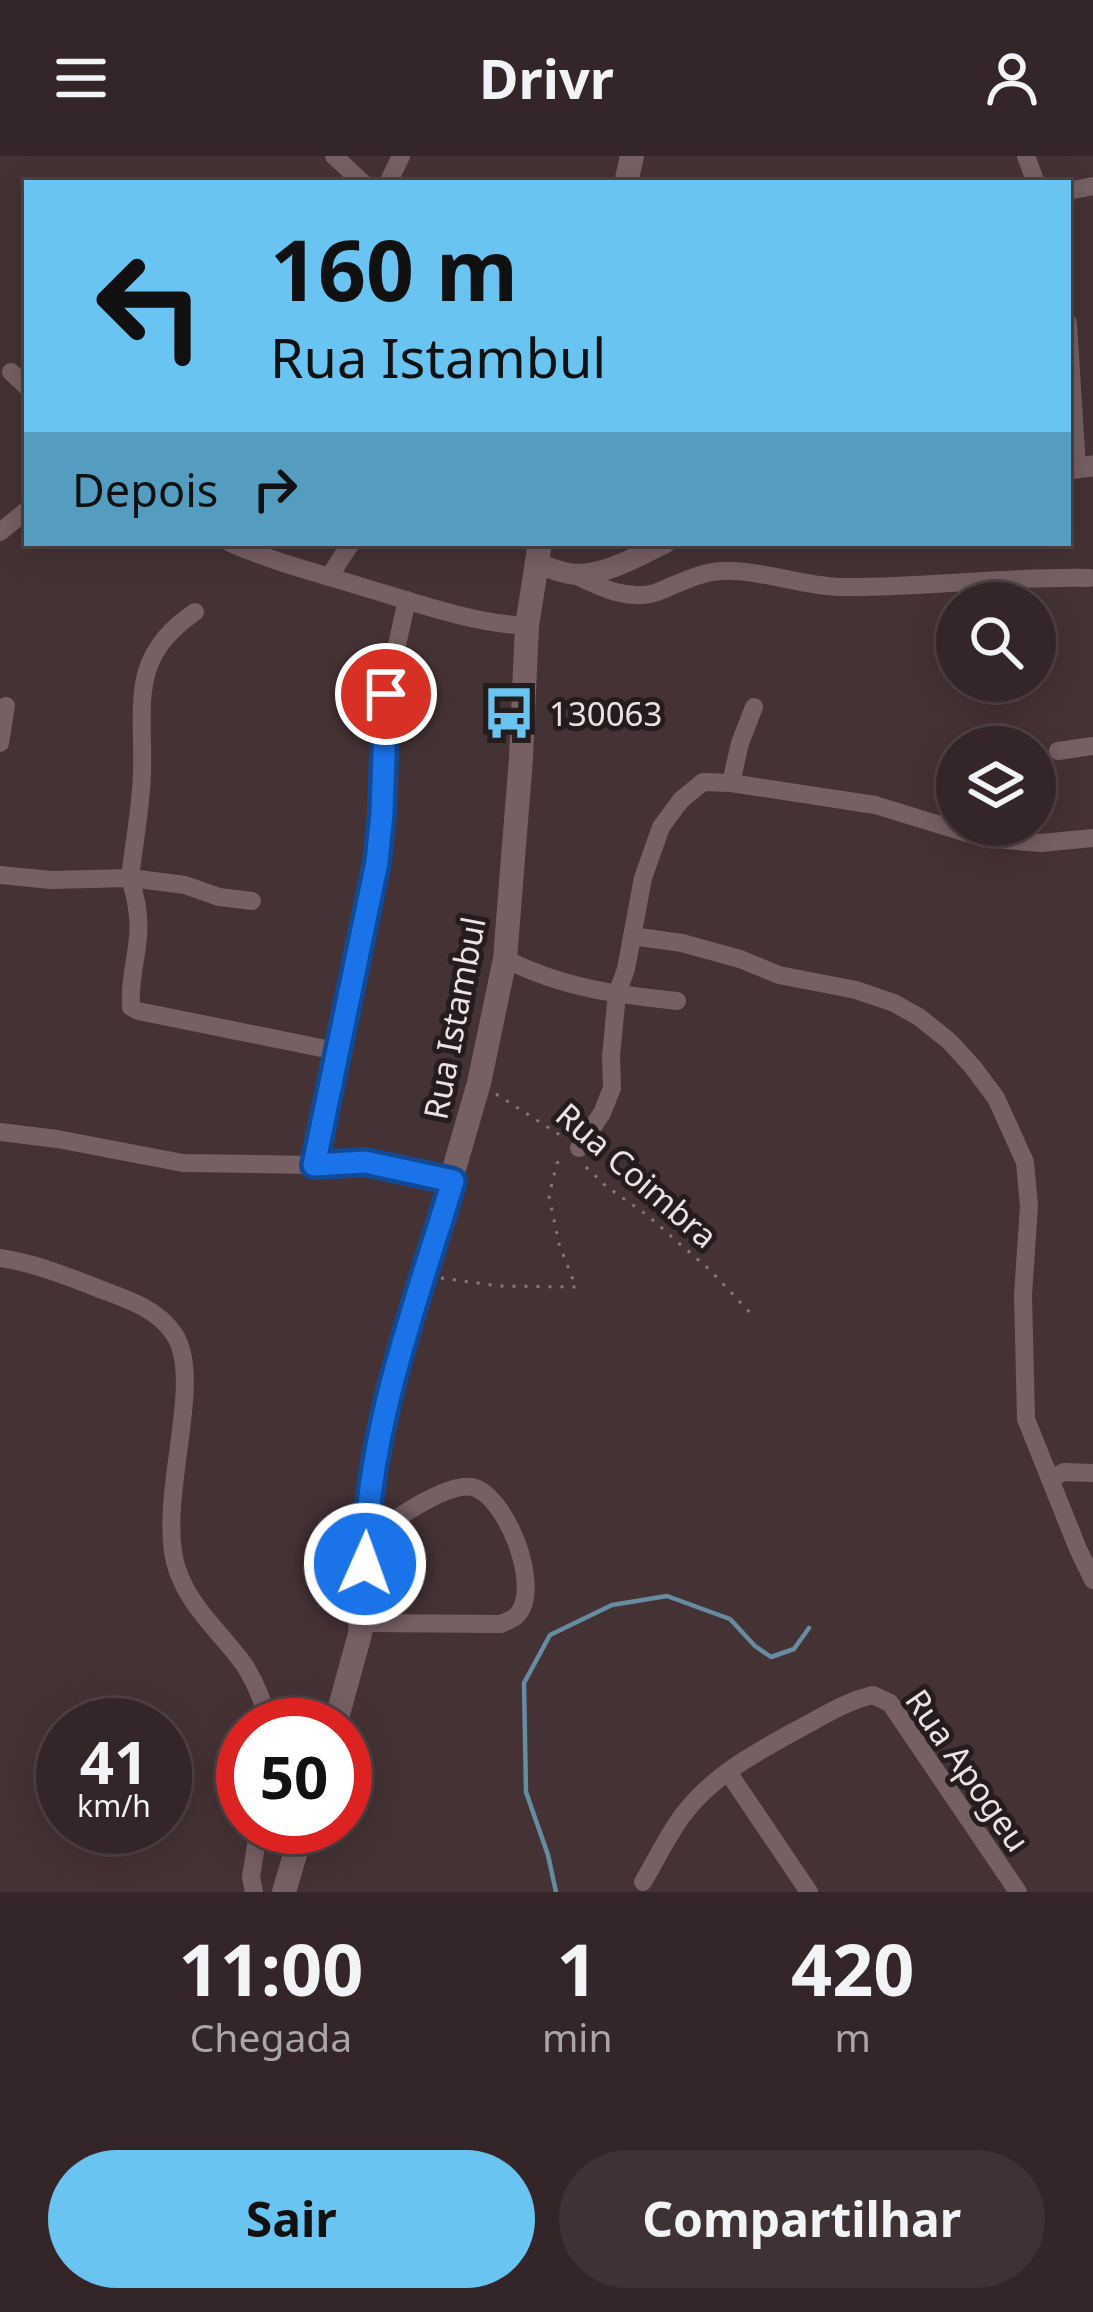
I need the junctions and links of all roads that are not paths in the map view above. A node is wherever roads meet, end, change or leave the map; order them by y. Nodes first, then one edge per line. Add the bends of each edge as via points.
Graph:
1 (334, 156) edge
2 (360, 180) edge
3 (11, 372) dead end
4 (24, 384) edge
5 (1071, 410) edge
6 (1080, 468) edge
7 (24, 512) edge
8 (0, 532) edge
9 (237, 546) edge
10 (349, 546) edge
11 (659, 546) edge
12 (537, 553) edge
13 (573, 574) junction
14 (329, 577) junction
15 (1089, 578) dead end
16 (407, 600) junction
17 (195, 612) dead end
18 (527, 626) junction
19 (6, 706) dead end
20 (754, 707) dead end
21 (0, 743) edge
22 (1093, 746) edge
23 (1058, 751) dead end
24 (731, 783) junction
25 (1093, 838) edge
26 (0, 875) edge
27 (130, 878) junction
28 (252, 901) dead end
29 (632, 936) junction
30 (505, 959) junction
31 (617, 994) junction
32 (677, 1000) dead end
33 (336, 1051) junction
34 (0, 1132) edge
35 (579, 1148) road end
36 (314, 1165) junction
37 (453, 1181) junction
38 (0, 1258) edge
39 (1093, 1473) edge
40 (1050, 1479) junction
41 (365, 1540) junction
42 (1093, 1580) edge
43 (361, 1623) junction
44 (261, 1698) edge
45 (344, 1698) edge
46 (728, 1772) junction
47 (255, 1854) edge
48 (295, 1854) edge
49 (643, 1882) dead end
50 (254, 1892) edge
51 (284, 1892) edge
52 (809, 1892) edge
53 (1018, 1892) edge

1 - 2 street
3 - 4 street
5 - 6 street
7 - 8 street
9 - 14 street
10 - 14 street
11 - 13 street
12 - 13 street
12 - 18 main road, Rua Istambul
13 - 15 street via 632,595 724,570 868,587
14 - 16 street
16 - 18 street
16 - 33 street via 386,694 377,862
17 - 27 street via 164,637 145,676
18 - 30 main road, Rua Istambul
19 - 21 street
20 - 24 street
22 - 23 street
24 - 25 street via 875,806 983,838
24 - 29 street via 704,782 661,827
26 - 27 street
27 - 28 street
27 - 33 street via 138,935 130,1006
29 - 31 street
29 - 40 street via 894,1004 973,1066 1025,1162 1026,1419
30 - 31 street
30 - 37 main road, Rua Istambul
31 - 32 street
31 - 35 street via 612,1088
33 - 36 street
34 - 36 street via 183,1163
36 - 37 street via 365,1162
37 - 41 main road, Rua Istambul via 372,1466
38 - 44 street via 135,1302 176,1336 185,1364 171,1503 176,1565 188,1596
39 - 40 street
40 - 42 street
41 - 43 main road
41 - 43 street via 434,1496 469,1486 484,1492 515,1538 525,1598 518,1616 501,1624
43 - 45 main road
46 - 49 street via 682,1816
46 - 52 street
46 - 53 street, Rua Apogeu via 862,1698 890,1703
47 - 50 street
48 - 51 main road

